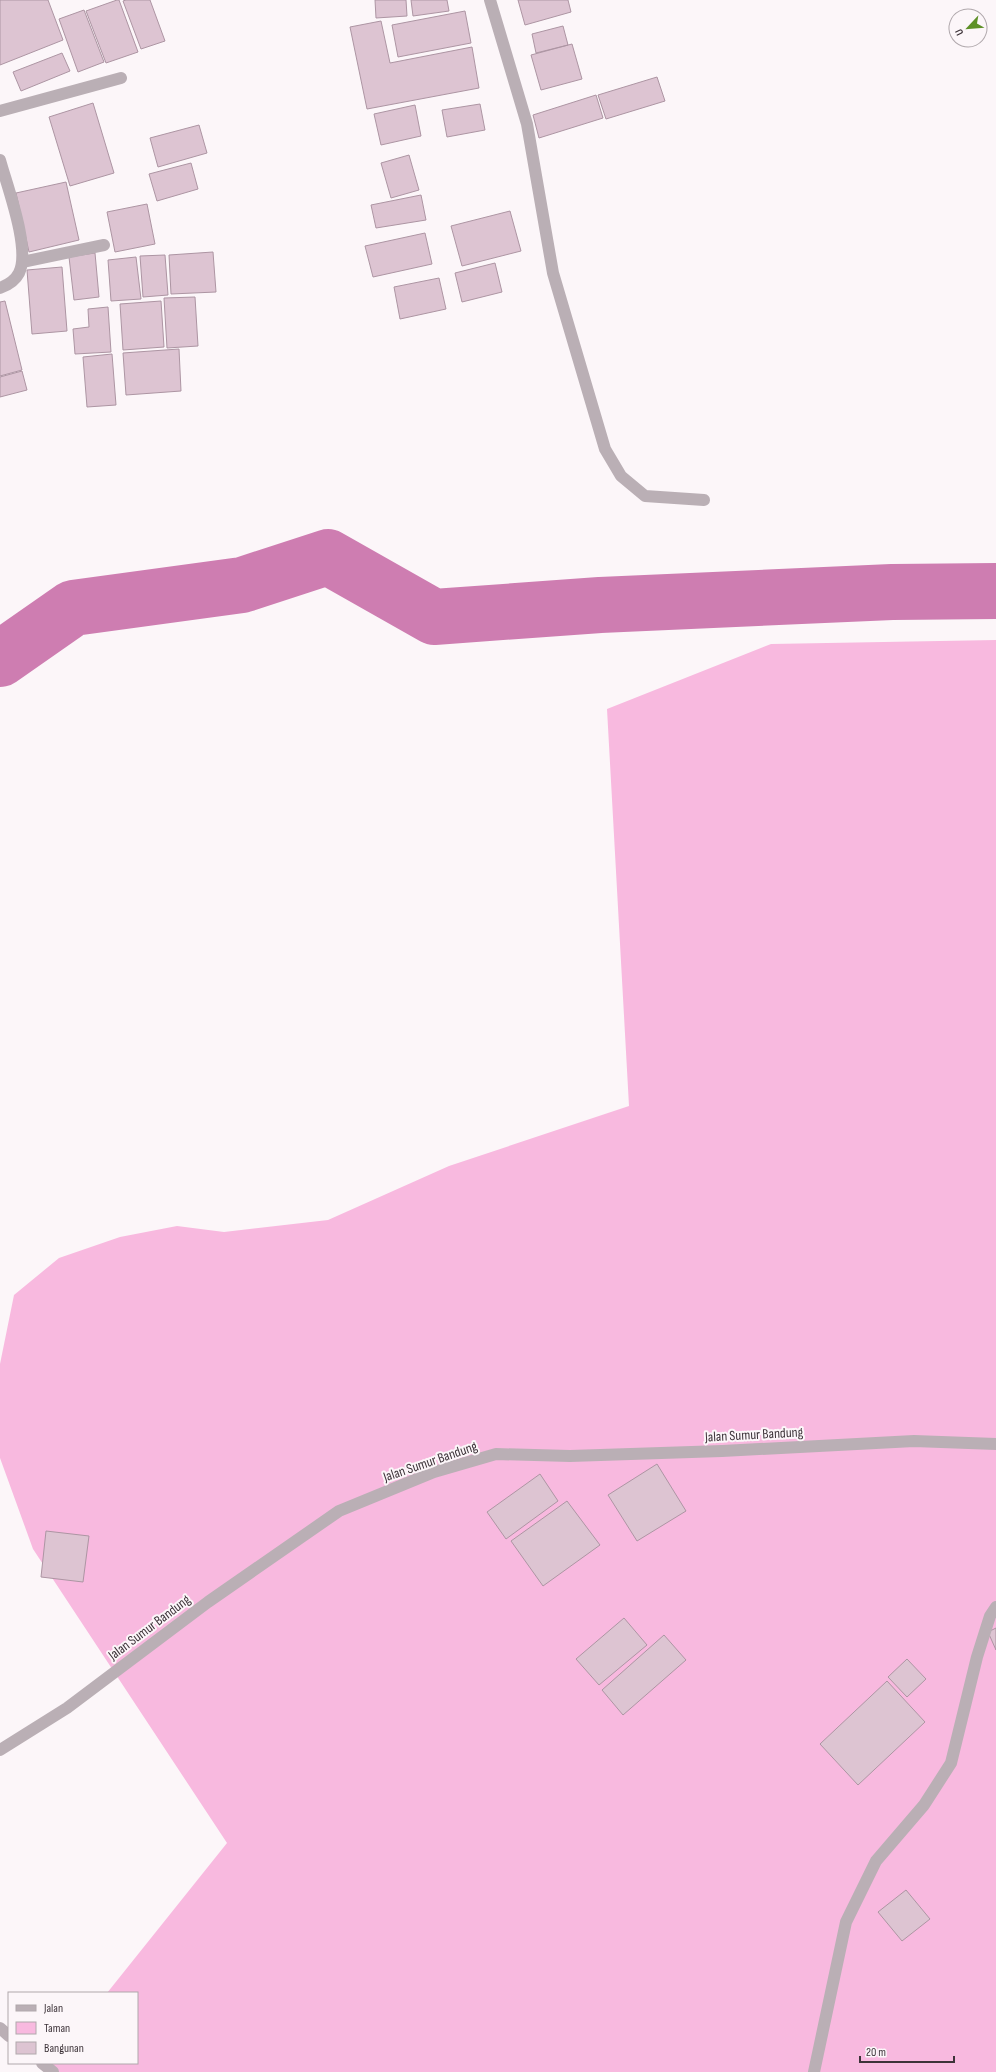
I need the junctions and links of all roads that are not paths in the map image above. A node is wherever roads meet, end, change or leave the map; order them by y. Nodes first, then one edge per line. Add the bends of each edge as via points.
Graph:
1 (490, 0) edge
2 (122, 78) dead end
3 (0, 111) edge
4 (0, 160) edge
5 (104, 245) dead end
6 (22, 262) junction
7 (0, 288) edge
8 (704, 500) dead end
9 (996, 1444) edge
10 (996, 1607) edge
11 (0, 1750) edge
12 (0, 2028) edge
13 (8, 2035) edge
14 (43, 2064) edge
15 (53, 2072) edge
16 (814, 2072) edge

1 - 8 street via 527,124 553,273 605,449 621,476 646,496
2 - 3 street
4 - 6 street via 22,244
5 - 6 street
6 - 7 street via 16,277
9 - 11 street, Jalan Sumur Bandung via 914,1441 578,1456 496,1454 434,1472 339,1511 208,1602 67,1708
10 - 16 street via 990,1616 977,1656 951,1763 924,1805 876,1862 846,1922
12 - 13 street
14 - 15 street

